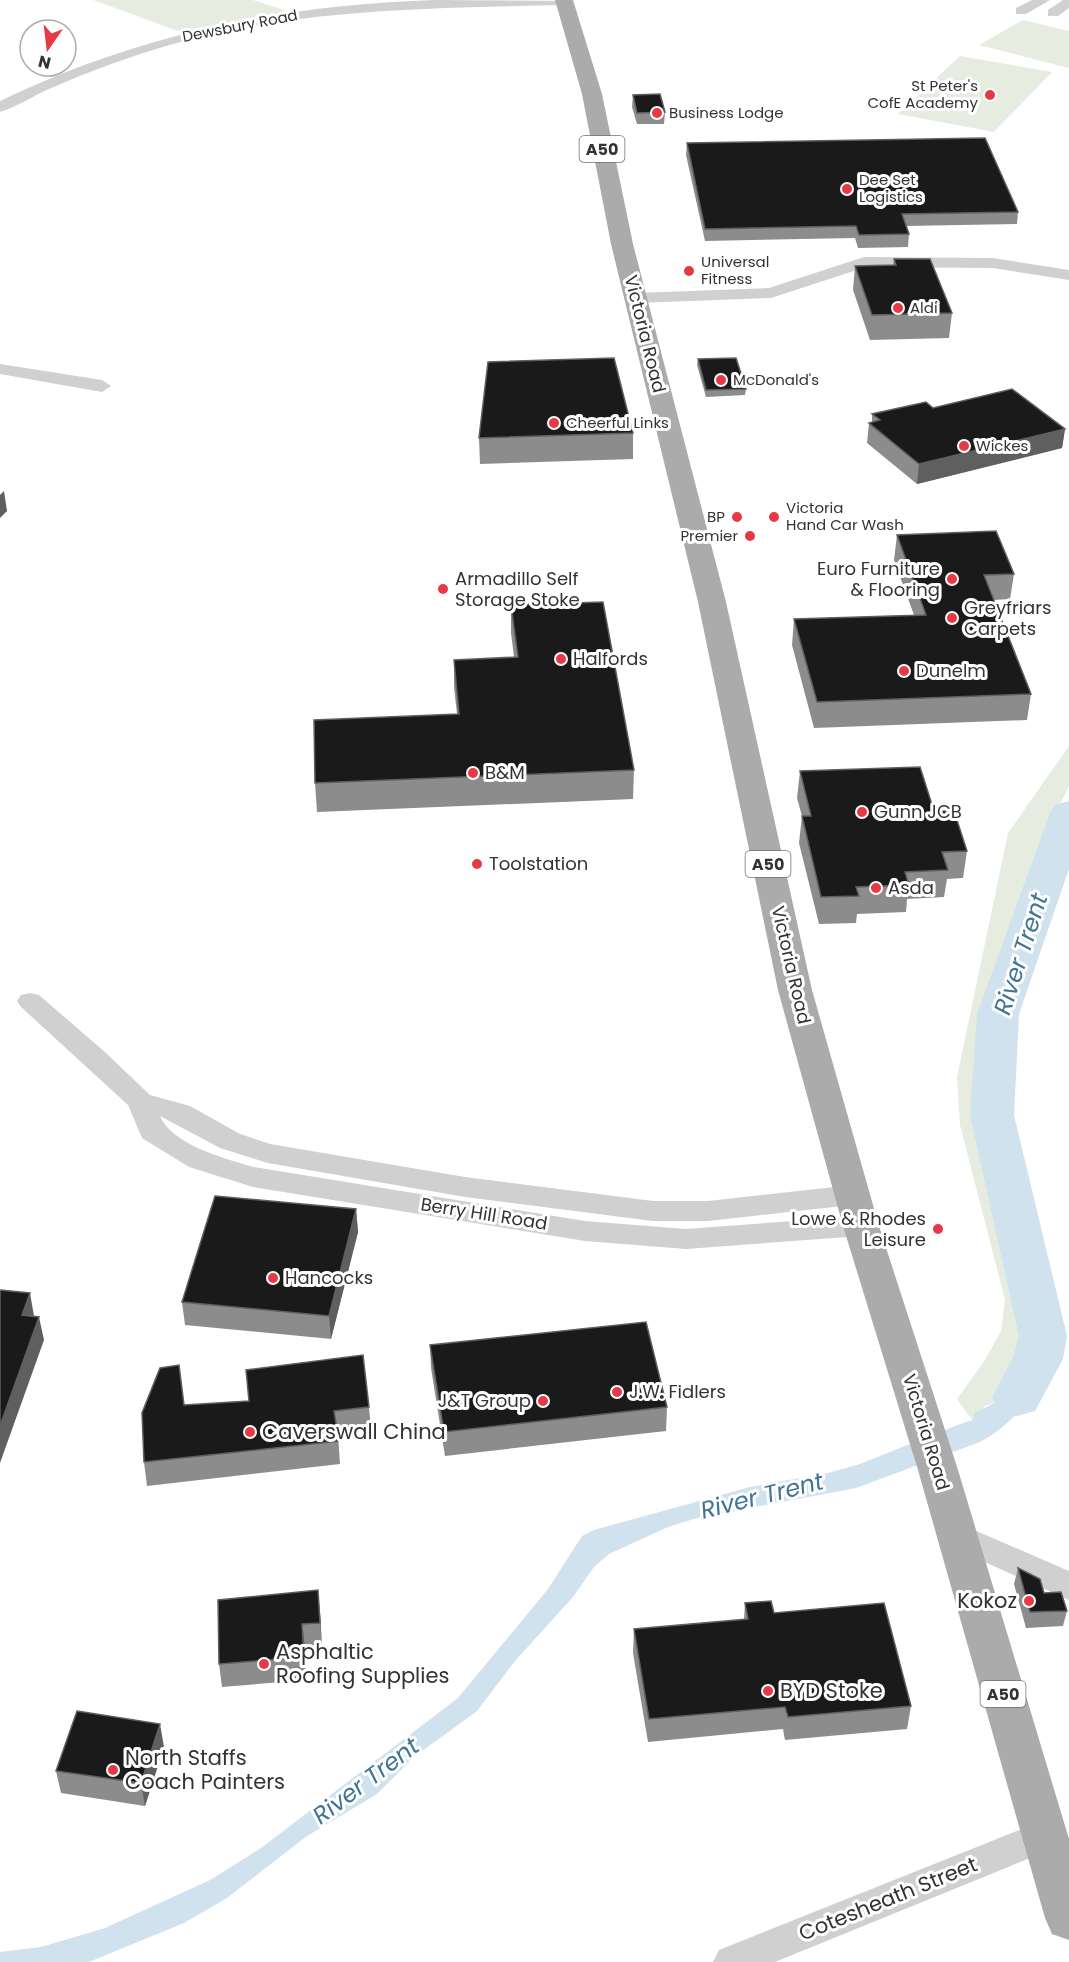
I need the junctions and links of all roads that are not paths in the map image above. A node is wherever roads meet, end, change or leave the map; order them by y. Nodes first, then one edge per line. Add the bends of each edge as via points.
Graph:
1 (1043, 0) edge
2 (565, 1) edge
3 (1069, 2) edge
4 (1022, 11) dead end
5 (1053, 13) dead end
6 (0, 107) edge
7 (1069, 275) edge
8 (637, 298) junction
9 (0, 369) edge
10 (102, 386) dead end
11 (30, 1001) dead end
12 (140, 1101) junction
13 (852, 1195) junction
14 (861, 1226) junction
15 (957, 1536) junction
16 (1069, 1586) edge
17 (1044, 1836) junction
18 (1068, 1912) edge
19 (732, 1962) edge

1 - 4 street
2 - 6 street, Dewsbury Road via 345,9 261,21 121,54 47,82
2 - 8 main road, Victoria Road / A50 via 592,94 622,244
3 - 5 street
7 - 8 street via 993,263 864,262 771,293
8 - 13 main road, Victoria Road / A50 via 712,602 795,990
9 - 10 street
11 - 12 street, Berry Hill Road
12 - 13 street, Berry Hill Road via 180,1113 230,1141 268,1153 578,1202 653,1211 708,1211
12 - 14 street, Berry Hill Road via 152,1131 168,1143 199,1160 253,1177 585,1231 686,1239
13 - 14 main road, Victoria Road / A50
14 - 15 main road, Victoria Road / A50
15 - 16 street
15 - 17 main road, Victoria Road / A50
17 - 18 main road, Victoria Road / A50
17 - 19 street, Cotesheath Street

